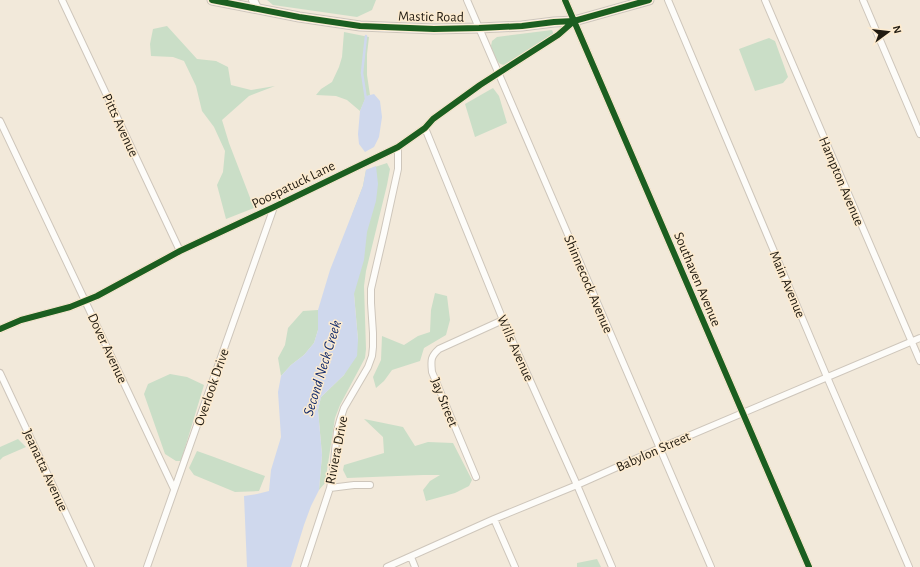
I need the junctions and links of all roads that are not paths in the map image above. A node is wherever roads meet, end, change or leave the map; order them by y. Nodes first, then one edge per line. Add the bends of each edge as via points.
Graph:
1 (62, 0) edge
2 (212, 0) edge
3 (467, 0) edge
4 (565, 0) edge
5 (649, 0) edge
6 (668, 0) edge
7 (764, 0) edge
8 (863, 0) edge
9 (255, 4) edge
10 (574, 21) junction
11 (479, 28) junction
12 (498, 73) junction
13 (0, 121) edge
14 (425, 128) junction
15 (920, 134) edge
16 (398, 147) junction
17 (274, 207) junction
18 (180, 251) junction
19 (86, 300) junction
20 (503, 320) junction
21 (0, 329) edge
22 (920, 338) edge
23 (911, 341) junction
24 (920, 361) edge
25 (0, 373) edge
26 (827, 377) junction
27 (743, 413) junction
28 (660, 448) junction
29 (476, 477) dead end
30 (370, 485) dead end
31 (577, 485) junction
32 (330, 488) junction
33 (174, 489) junction
34 (494, 519) junction
35 (411, 556) junction
36 (91, 567) edge
37 (147, 567) edge
38 (304, 567) edge
39 (387, 567) edge
40 (415, 567) edge
41 (515, 567) edge
42 (612, 567) edge
43 (711, 567) edge
44 (809, 567) edge
45 (909, 567) edge

1 - 18 street, Pitts Avenue
2 - 9 main road, Mastic Road
3 - 11 street, Shinnecock Avenue
4 - 10 street, Southaven Avenue
5 - 10 main road, Mastic Road
6 - 26 street, Main Avenue
7 - 23 street, Hampton Avenue
8 - 15 street
9 - 11 main road, Mastic Road via 299,17 360,26
10 - 11 main road, Mastic Road
10 - 12 street, Poospatuck Lane via 558,35
10 - 27 street, Southaven Avenue
11 - 12 street, Shinnecock Avenue
12 - 14 street, Poospatuck Lane via 433,119
12 - 28 street, Shinnecock Avenue
13 - 19 street, Dover Avenue
14 - 16 street, Poospatuck Lane
14 - 20 street, Wills Avenue
16 - 17 street, Poospatuck Lane
16 - 32 street, Riviera Drive via 398,169 371,289 372,356 340,420
17 - 18 street, Poospatuck Lane
17 - 33 street, Overlook Drive
18 - 19 street, Poospatuck Lane
19 - 21 street, Poospatuck Lane via 70,307 20,320
19 - 33 street, Dover Avenue
20 - 29 street, Jay Street via 439,348 433,354 431,363 432,372
20 - 31 street, Wills Avenue
22 - 23 street, Babylon Street
23 - 24 street, Hampton Avenue
23 - 26 street, Babylon Street
25 - 36 street, Jeanatta Avenue
26 - 27 street, Babylon Street
26 - 45 street, Main Avenue
27 - 28 street, Babylon Street
27 - 44 street, Southaven Avenue
28 - 31 street, Babylon Street
28 - 43 street, Shinnecock Avenue
30 - 32 street
31 - 34 street, Babylon Street
31 - 42 street, Wills Avenue
32 - 38 street, Riviera Drive
33 - 37 street, Overlook Drive
34 - 35 street, Babylon Street
34 - 41 street
35 - 39 street, Babylon Street
35 - 40 street

